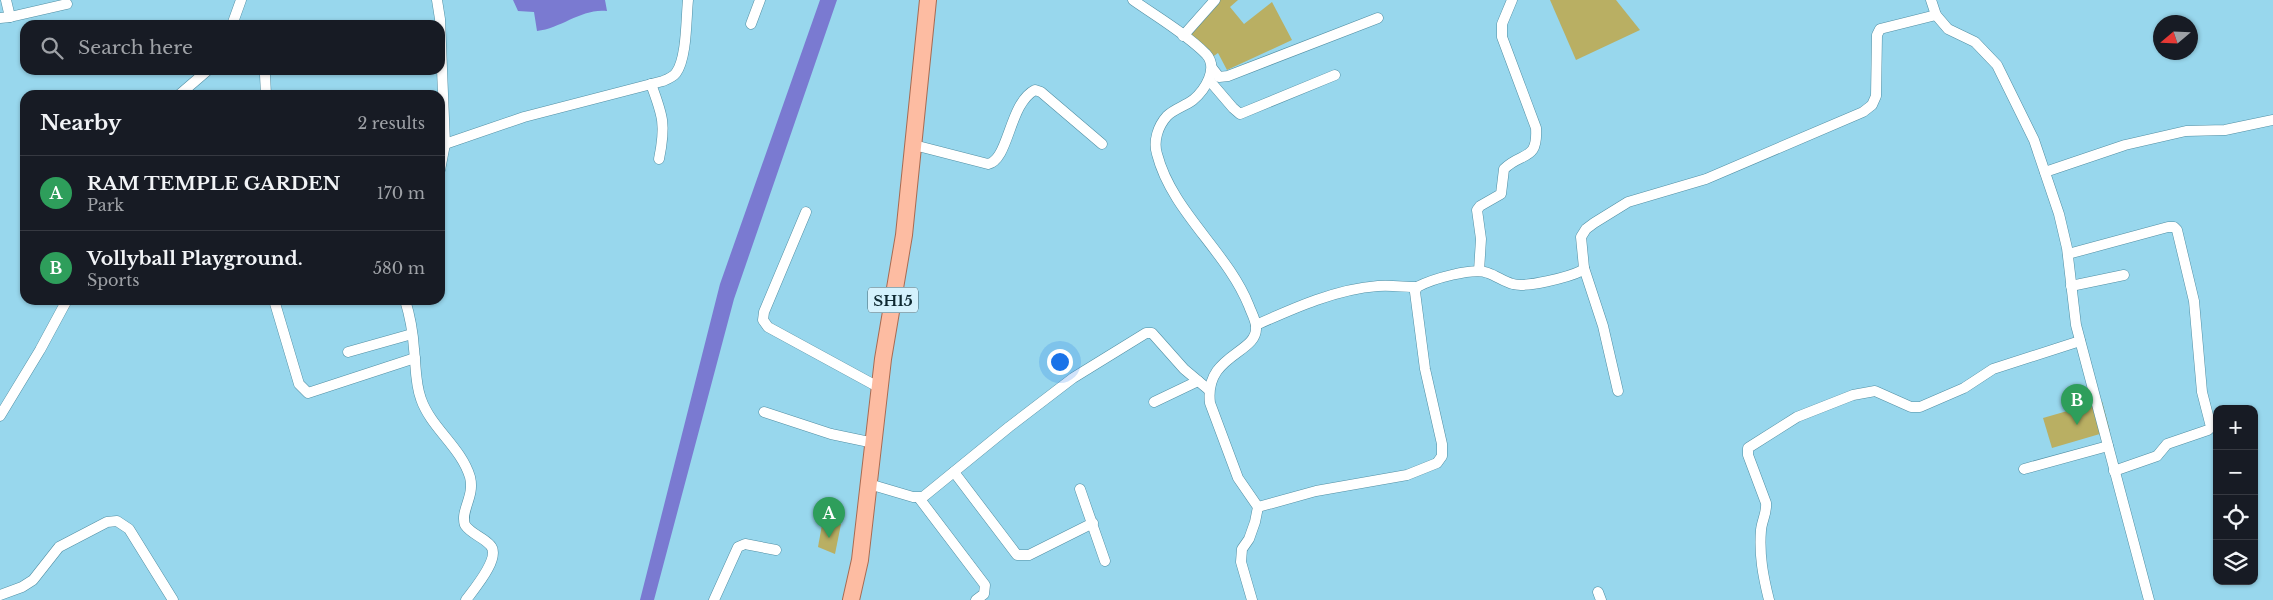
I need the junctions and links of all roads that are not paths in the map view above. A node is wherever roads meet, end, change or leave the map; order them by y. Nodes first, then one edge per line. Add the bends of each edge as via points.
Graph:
1 (6, 0) edge
2 (241, 0) edge
3 (437, 0) edge
4 (688, 0) edge
5 (760, 0) edge
6 (928, 0) edge
7 (1133, 0) edge
8 (1215, 0) edge
9 (1512, 0) edge
10 (1931, 0) edge
11 (67, 4) dead end
12 (1936, 15) junction
13 (5, 18) edge
14 (1378, 18) dead end
15 (234, 20) edge
16 (440, 20) edge
17 (751, 24) dead end
18 (1183, 36) junction
19 (1212, 68) junction
20 (202, 75) edge
21 (265, 75) dead end
22 (442, 75) edge
23 (1334, 75) dead end
24 (1209, 80) junction
25 (651, 84) junction
26 (185, 90) edge
27 (266, 90) edge
28 (442, 90) edge
29 (2273, 120) edge
30 (445, 144) edge
31 (1102, 144) dead end
32 (914, 145) junction
33 (659, 159) dead end
34 (2045, 172) junction
35 (806, 212) dead end
36 (2068, 254) junction
37 (1584, 268) junction
38 (1479, 270) junction
39 (2124, 275) dead end
40 (2071, 286) junction
41 (1417, 287) junction
42 (64, 305) edge
43 (275, 305) edge
44 (406, 305) edge
45 (1256, 325) junction
46 (412, 334) junction
47 (2080, 341) junction
48 (348, 352) dead end
49 (415, 358) junction
50 (1198, 381) junction
51 (880, 388) junction
52 (1209, 390) junction
53 (1618, 391) dead end
54 (1154, 402) dead end
55 (764, 412) dead end
56 (0, 416) edge
57 (874, 443) junction
58 (2108, 446) junction
59 (2024, 469) dead end
60 (2114, 470) junction
61 (954, 472) junction
62 (870, 484) junction
63 (1080, 489) dead end
64 (919, 498) junction
65 (1258, 507) junction
66 (1093, 523) junction
67 (776, 550) dead end
68 (1106, 561) dead end
69 (0, 595) edge
70 (1248, 599) edge
71 (173, 600) edge
72 (466, 600) edge
73 (714, 600) edge
74 (851, 600) edge
75 (976, 600) edge
76 (1770, 600) edge
77 (2149, 600) edge

1 - 13 street
2 - 15 street
3 - 16 street
4 - 25 street via 682,58 677,72
5 - 17 street
6 - 32 main road, SH15
7 - 18 street
8 - 18 street
9 - 38 street via 1502,24 1502,37 1536,128 1537,143 1532,152 1504,169 1501,194 1477,210 1481,239
10 - 12 street
11 - 13 street
12 - 34 street via 1948,28 1975,42 1997,65 2034,140
12 - 37 street via 1880,29 1877,35 1876,96 1872,105 1863,112 1706,179 1628,202 1594,223 1581,237
14 - 19 street via 1223,77 1219,77
18 - 19 street via 1207,55
19 - 24 street
20 - 26 street
21 - 27 street
22 - 28 street
23 - 24 street via 1240,114
24 - 45 street via 1193,99 1168,116 1158,131 1155,142 1157,155 1174,192 1241,286
25 - 30 street via 524,117
25 - 33 street via 663,119 664,136
29 - 34 street via 2225,130 2186,131 2125,145
31 - 32 street via 1035,90 1015,113 1001,152 992,163
32 - 51 main road, SH15 via 904,236
34 - 36 street
35 - 51 street via 763,320 768,327
36 - 40 street
36 - 60 street via 2174,227 2188,270 2202,392 2211,427 2167,444 2156,456
37 - 38 street via 1575,274 1514,285
37 - 53 street
38 - 41 street
39 - 40 street
40 - 47 street
41 - 45 street via 1378,286 1345,292
41 - 65 street via 1425,370 1442,444 1442,456 1437,463 1407,475 1316,491
42 - 56 street
43 - 49 street via 299,384 308,393
44 - 46 street
45 - 52 street via 1251,341 1211,378
46 - 48 street
46 - 49 street
47 - 58 street
47 - 76 street via 1993,369 1964,388 1920,407 1911,407 1875,391 1853,395 1796,417 1748,448 1766,503 1760,559
49 - 72 street via 421,400 470,476 472,492 464,515 465,526 489,544 494,552 491,563
50 - 52 street
50 - 54 street
50 - 61 street via 1152,333 1146,333 1072,378
51 - 57 main road, SH15
52 - 65 street via 1210,402 1238,478
55 - 57 street via 831,434
57 - 62 main road, SH15
58 - 59 street
58 - 60 street
60 - 77 street
61 - 64 street
61 - 66 street via 1017,554 1029,555
62 - 64 street
62 - 74 main road, SH15
63 - 66 street
64 - 75 street via 985,585 984,594
65 - 70 street via 1256,522 1242,549 1241,562
66 - 68 street
67 - 73 street via 746,544 738,547
69 - 71 street via 33,580 59,547 107,522 117,521 130,529

